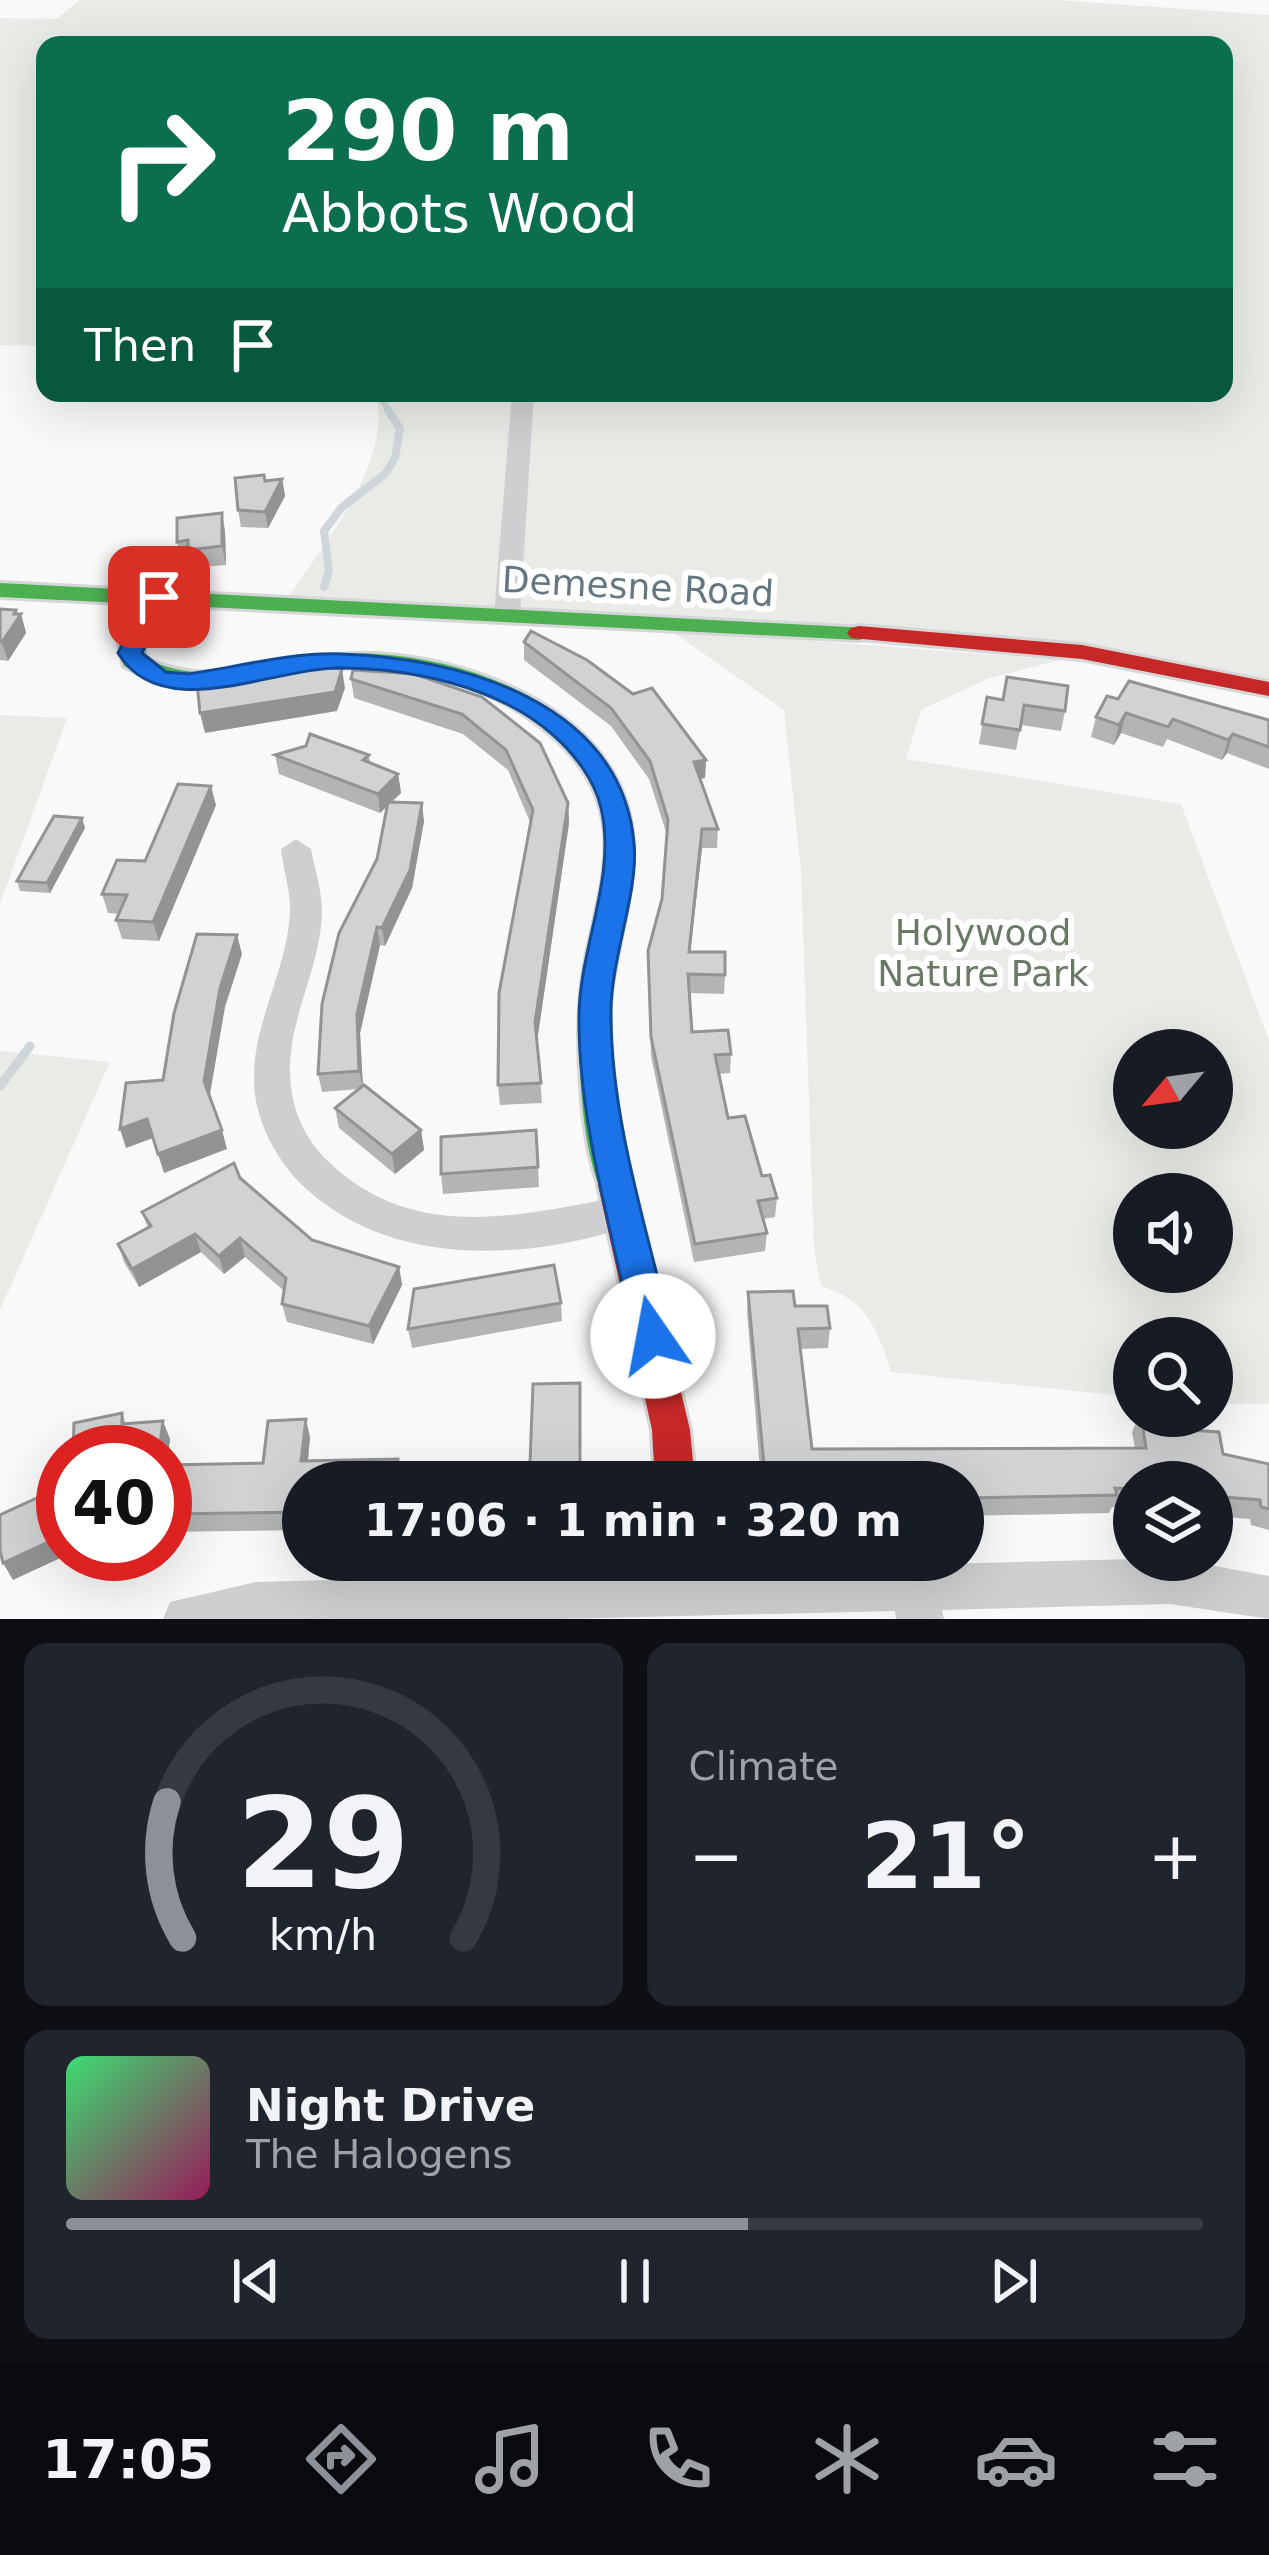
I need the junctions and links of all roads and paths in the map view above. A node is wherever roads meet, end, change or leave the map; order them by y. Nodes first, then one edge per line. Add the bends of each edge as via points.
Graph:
1 (522, 402) edge
2 (0, 590) edge
3 (159, 597) junction
4 (507, 615) junction
5 (1269, 689) edge
6 (296, 849) dead end
7 (623, 1212) junction
8 (673, 1461) edge
9 (596, 1581) edge
10 (733, 1581) edge
11 (1269, 1599) edge
12 (917, 1602) edge
13 (187, 1619) edge

1 - 4 street
2 - 3 street, Demesne Road
3 - 4 street, Demesne Road
3 - 7 street via 130,653 160,679 200,681 337,661 426,668 518,700 561,728 593,763 620,828 595,1011 598,1084
4 - 5 street, Demesne Road via 1082,652
6 - 7 street via 307,916 276,1020 272,1083 279,1123 315,1175 372,1215 447,1235 513,1233
7 - 8 street
9 - 13 street via 256,1605
10 - 12 street
11 - 12 street via 1170,1581

